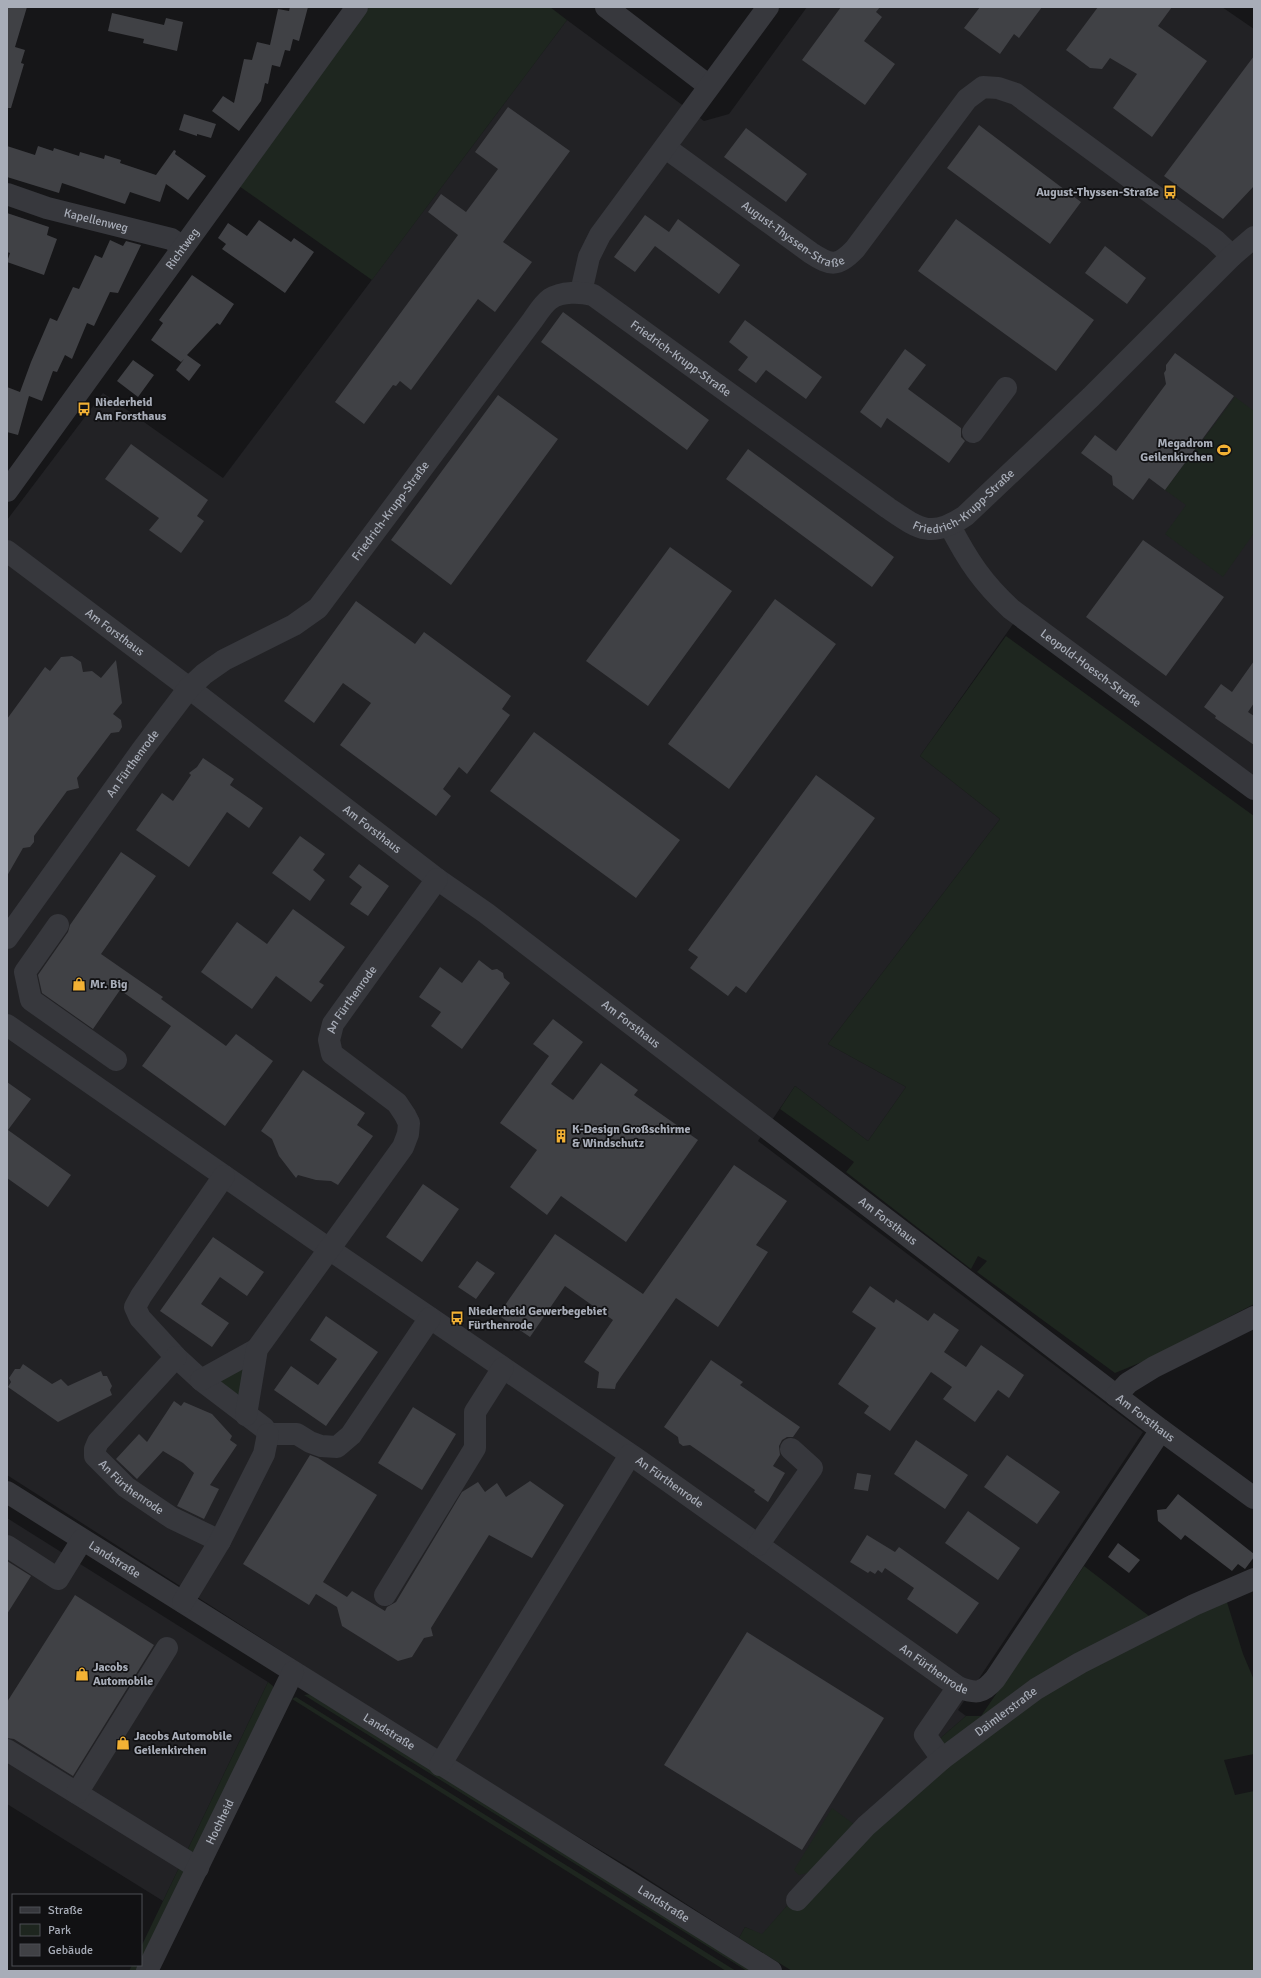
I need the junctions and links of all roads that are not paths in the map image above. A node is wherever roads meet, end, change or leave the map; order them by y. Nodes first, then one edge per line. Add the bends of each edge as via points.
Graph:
1 (357, 7) edge
2 (606, 7) edge
3 (768, 7) edge
4 (708, 86) junction
5 (666, 148) junction
6 (7, 194) edge
7 (1254, 237) edge
8 (183, 248) junction
9 (1232, 256) junction
10 (581, 292) junction
11 (1006, 388) dead end
12 (973, 432) dead end
13 (7, 491) edge
14 (950, 526) junction
15 (7, 551) edge
16 (189, 688) junction
17 (1254, 789) edge
18 (438, 879) junction
19 (58, 925) dead end
20 (7, 938) edge
21 (7, 1024) edge
22 (116, 1060) dead end
23 (224, 1176) junction
24 (329, 1249) junction
25 (1254, 1317) edge
26 (430, 1318) junction
27 (257, 1349) junction
28 (176, 1357) junction
29 (504, 1368) junction
30 (201, 1380) junction
31 (1116, 1396) junction
32 (246, 1415) junction
33 (1161, 1430) junction
34 (268, 1434) junction
35 (791, 1450) dead end
36 (630, 1455) junction
37 (7, 1492) edge
38 (1254, 1498) edge
39 (82, 1540) junction
40 (220, 1541) junction
41 (758, 1545) junction
42 (7, 1546) edge
43 (1254, 1579) edge
44 (385, 1594) dead end
45 (183, 1602) junction
46 (166, 1648) dead end
47 (293, 1672) junction
48 (958, 1687) junction
49 (7, 1750) edge
50 (942, 1759) junction
51 (440, 1765) junction
52 (77, 1793) junction
53 (198, 1868) junction
54 (797, 1900) dead end
55 (146, 1971) edge
56 (771, 1971) edge

1 - 8 street, Richtweg
2 - 4 street
3 - 4 street
4 - 5 street
5 - 9 street, August-Thyssen-Straße via 811,253 834,264 845,259 855,249 967,99 983,87 998,88 1016,94
5 - 10 street via 600,235 589,257
6 - 8 street, Kapellenweg via 47,208 171,239
7 - 9 street, Friedrich-Krupp-Straße
8 - 13 street, Richtweg
9 - 14 street, Friedrich-Krupp-Straße via 1091,397 965,516
10 - 14 street, Friedrich-Krupp-Straße via 593,295 914,526 926,530
10 - 16 street, Friedrich-Krupp-Straße via 550,299 318,608 294,625 224,660
11 - 12 street
14 - 17 street, Leopold-Hoesch-Straße via 966,557 989,588 1010,609
15 - 16 street, Am Forsthaus
16 - 18 street, Am Forsthaus
16 - 20 street, An Fürthenrode
18 - 24 street, An Fürthenrode via 333,1024 329,1040 332,1054 397,1104 409,1123 403,1147
18 - 31 street, Am Forsthaus via 486,913
19 - 22 street via 25,972 32,1000
21 - 23 street, An Fürthenrode
23 - 24 street, An Fürthenrode
23 - 28 street via 136,1307 140,1318
24 - 26 street, An Fürthenrode
24 - 27 street, An Fürthenrode
25 - 31 street via 1154,1367 1128,1383
26 - 29 street, An Fürthenrode
26 - 34 street via 351,1435 337,1447 321,1446 297,1434
27 - 30 street, An Fürthenrode
27 - 32 street, An Fürthenrode
28 - 30 street
28 - 40 street, An Fürthenrode via 98,1442 95,1456 126,1486 172,1518
29 - 36 street, An Fürthenrode
29 - 44 street via 475,1412 475,1448
30 - 32 street
31 - 33 street, Am Forsthaus
32 - 34 street
33 - 38 street, Am Forsthaus
33 - 48 street, An Fürthenrode via 995,1679 978,1692
34 - 40 street via 264,1454
35 - 41 street via 812,1468
36 - 41 street, An Fürthenrode
36 - 51 street, An Fürthenrode
37 - 39 street, Landstraße
39 - 42 street via 58,1579
39 - 45 street, Landstraße
40 - 45 street
41 - 48 street, An Fürthenrode
43 - 50 street, Daimlerstraße via 1194,1605 1080,1663 1036,1689
45 - 47 street, Landstraße
46 - 52 street
47 - 51 street, Landstraße
47 - 53 street, Hochheid
48 - 50 street via 925,1735
49 - 52 street
50 - 54 street, Daimlerstraße via 866,1826
51 - 56 street, Landstraße
52 - 53 street
53 - 55 street, Hochheid

